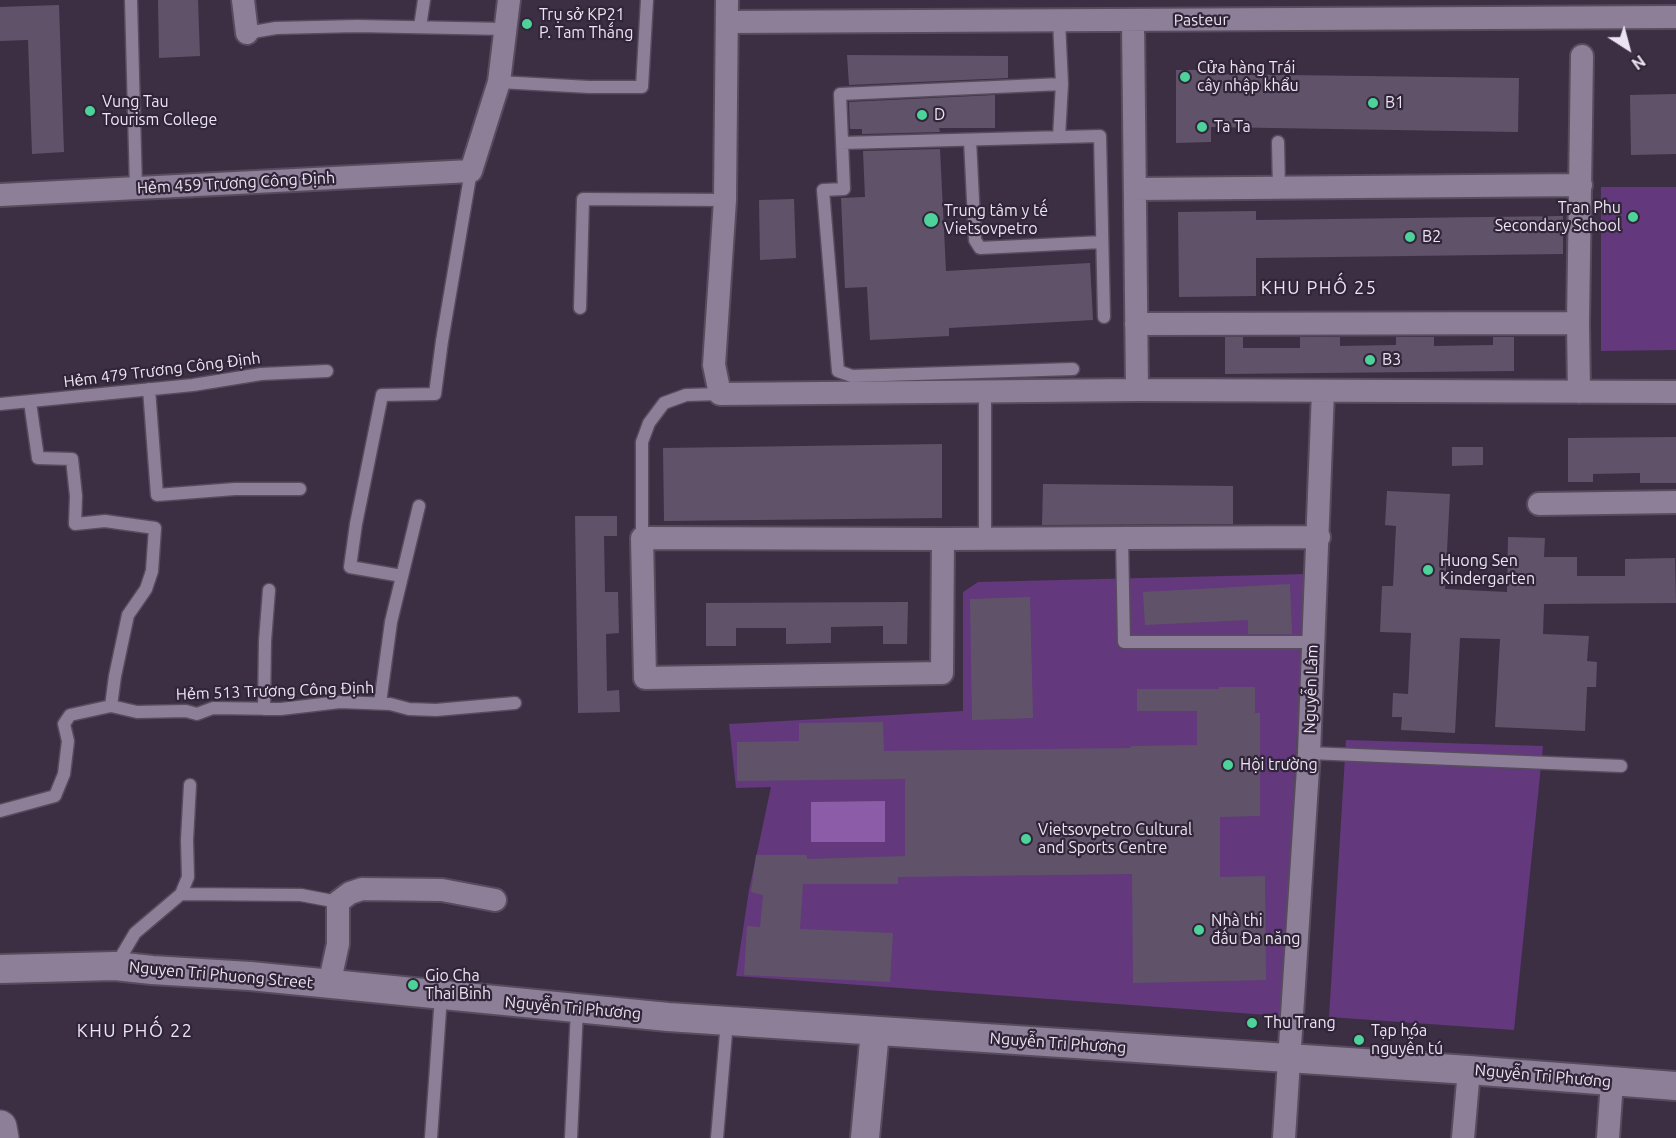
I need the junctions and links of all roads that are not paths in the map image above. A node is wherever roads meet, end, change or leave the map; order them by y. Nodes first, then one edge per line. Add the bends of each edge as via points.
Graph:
1 (131, 0) edge
2 (243, 0) edge
3 (424, 0) edge
4 (509, 0) edge
5 (647, 0) edge
6 (727, 0) edge
7 (1317, 9) edge
8 (1676, 17) edge
9 (1059, 21) junction
10 (1133, 21) junction
11 (727, 22) junction
12 (420, 27) junction
13 (505, 29) junction
14 (247, 33) joint
15 (1582, 56) dead end
16 (499, 82) junction
17 (1062, 84) junction
18 (1059, 137) junction
19 (970, 140) junction
20 (1278, 142) dead end
21 (842, 143) junction
22 (471, 171) junction
23 (1581, 185) junction
24 (136, 188) junction
25 (1279, 188) junction
26 (1136, 189) junction
27 (0, 195) edge
28 (725, 200) junction
29 (1102, 242) junction
30 (580, 308) dead end
31 (1104, 317) dead end
32 (1578, 323) junction
33 (1136, 324) junction
34 (1072, 369) dead end
35 (327, 371) dead end
36 (149, 389) junction
37 (1137, 390) junction
38 (1323, 391) junction
39 (1579, 392) junction
40 (1676, 392) edge
41 (985, 393) junction
42 (720, 394) junction
43 (30, 402) junction
44 (0, 404) edge
45 (300, 489) dead end
46 (1676, 502) edge
47 (1539, 504) dead end
48 (419, 506) dead end
49 (1319, 537) junction
50 (642, 538) junction
51 (985, 538) junction
52 (1122, 538) junction
53 (943, 539) junction
54 (402, 576) junction
55 (269, 590) dead end
56 (1312, 642) junction
57 (380, 703) junction
58 (515, 703) dead end
59 (111, 706) junction
60 (264, 709) junction
61 (1309, 753) junction
62 (1621, 766) dead end
63 (190, 784) dead end
64 (0, 811) edge
65 (181, 894) junction
66 (495, 900) dead end
67 (338, 902) junction
68 (115, 966) junction
69 (0, 969) edge
70 (330, 985) junction
71 (441, 996) junction
72 (578, 1009) junction
73 (728, 1020) junction
74 (875, 1031) junction
75 (1290, 1058) junction
76 (1469, 1070) junction
77 (1611, 1082) junction
78 (1676, 1086) edge
79 (0, 1127) edge
80 (1, 1138) edge
81 (430, 1138) edge
82 (571, 1138) edge
83 (717, 1138) edge
84 (865, 1138) edge
85 (1284, 1138) edge
86 (1463, 1138) edge
87 (1608, 1138) edge

1 - 24 lane
2 - 14 street
3 - 12 lane
4 - 13 street
5 - 16 lane via 642,87
6 - 11 street
7 - 8 street, Pasteur
7 - 10 street, Pasteur
9 - 10 street, Pasteur
9 - 11 street, Pasteur
9 - 17 lane
10 - 26 street
11 - 28 street
12 - 13 lane
12 - 14 lane via 276,28
13 - 16 street
15 - 23 street
16 - 22 street
17 - 18 lane
17 - 21 lane via 840,94
18 - 19 lane
18 - 29 lane via 1100,136
19 - 21 lane
19 - 29 lane via 975,240 980,248
20 - 25 lane
21 - 34 lane via 844,189 823,190 838,371 852,376
22 - 24 street, Hẻm 459 Trương Công Định
22 - 54 lane via 435,394 382,395 356,524 350,567
23 - 25 street
23 - 32 street
24 - 27 street, Hẻm 459 Trương Công Định
25 - 26 street
26 - 33 street
28 - 30 lane via 583,199
28 - 42 street via 714,365
29 - 31 lane
32 - 33 street
32 - 39 street
33 - 37 street
35 - 36 lane, Hẻm 479 Trương Công Định via 261,374
36 - 43 lane, Hẻm 479 Trương Công Định
36 - 45 lane via 157,495
37 - 38 street
37 - 41 street
38 - 39 street
38 - 49 street, Nguyễn Lâm
39 - 40 street
41 - 42 street
41 - 51 lane
42 - 50 lane via 686,395 664,403 649,423 642,442
43 - 44 lane, Hẻm 479 Trương Công Định
43 - 59 lane via 38,458 72,459 75,524 105,521 155,528 152,571 146,589 128,615
46 - 47 street
48 - 54 lane
49 - 52 street
49 - 56 street, Nguyễn Lâm
50 - 53 street
50 - 53 street via 645,678 942,673
51 - 52 street
51 - 53 street
52 - 56 lane via 1124,642
54 - 57 lane
55 - 60 lane
56 - 61 street, Nguyễn Lâm
57 - 58 lane, Hẻm 513 Trương Công Định via 436,710
57 - 60 lane, Hẻm 513 Trương Công Định via 340,702
59 - 60 lane, Hẻm 513 Trương Công Định via 137,712 196,714 213,708
59 - 64 lane, Hẻm 513 Trương Công Định via 69,715 64,724 68,741 64,774 55,796
61 - 62 lane
61 - 75 street, Nguyễn Lâm
63 - 65 lane via 188,877
65 - 67 lane via 301,895
65 - 68 lane via 135,933
66 - 67 street via 442,890 362,889
67 - 70 street via 338,944
68 - 69 street, Nguyen Tri Phuong Street
68 - 70 street, Nguyen Tri Phuong Street
70 - 71 street, Nguyen Tri Phuong Street
71 - 72 street, Nguyễn Tri Phương
71 - 81 lane
72 - 73 street, Nguyễn Tri Phương
72 - 82 lane
73 - 74 street, Nguyễn Tri Phương
73 - 83 lane
74 - 75 street, Nguyễn Tri Phương
74 - 84 street
75 - 76 street, Nguyễn Tri Phương
75 - 85 street, Nguyễn Lâm
76 - 77 street, Nguyễn Tri Phương
76 - 86 street
77 - 78 street, Nguyễn Tri Phương
77 - 87 street
79 - 80 main road

